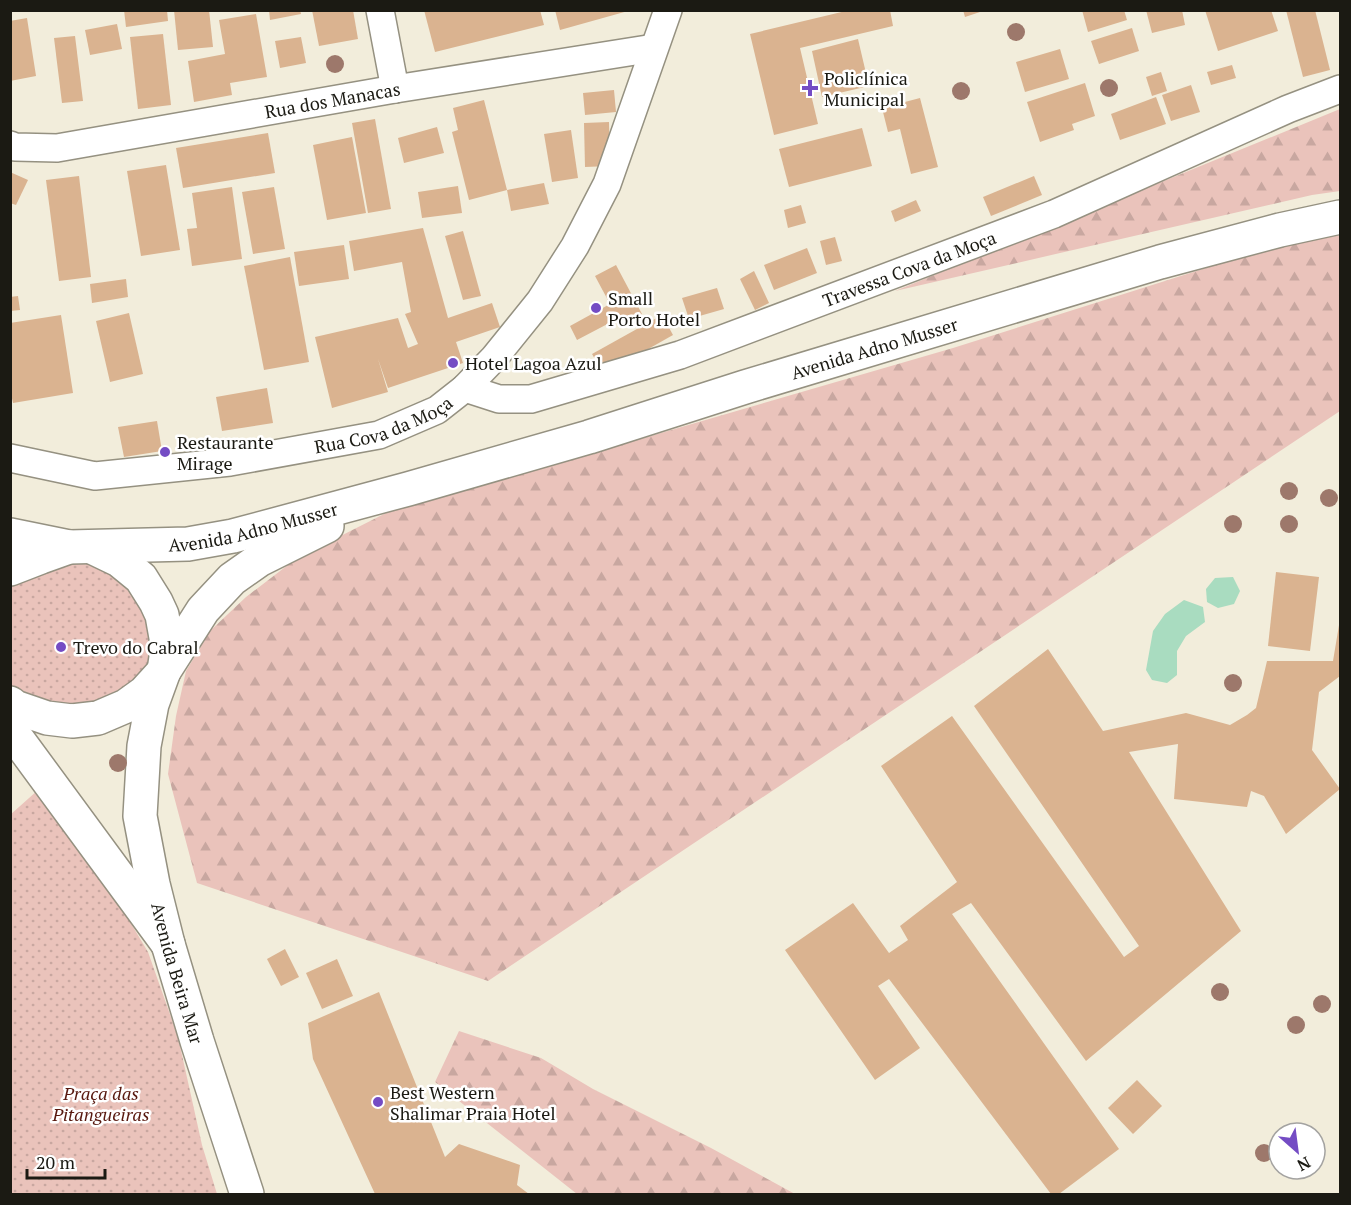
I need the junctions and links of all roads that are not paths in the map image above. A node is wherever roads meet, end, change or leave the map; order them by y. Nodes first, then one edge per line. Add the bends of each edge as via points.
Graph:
1 (380, 10) edge
2 (668, 10) edge
3 (654, 48) junction
4 (395, 89) junction
5 (1341, 89) edge
6 (10, 145) edge
7 (1341, 217) edge
8 (465, 388) junction
9 (10, 458) edge
10 (408, 489) junction
11 (10, 535) edge
12 (82, 548) junction
13 (10, 569) edge
14 (164, 671) junction
15 (10, 703) edge
16 (10, 729) edge
17 (168, 944) junction
18 (247, 1194) edge

1 - 4 street
2 - 3 street, Rua Cova da Moça
3 - 4 street, Rua dos Manacas
3 - 8 street, Rua Cova da Moça via 607,184 575,246 540,301
4 - 6 street, Rua dos Manacas via 57,148
5 - 8 street, Travessa Cova da Moça via 1054,214 680,355 531,399 499,399
7 - 10 main road, Avenida Adno Musser via 1160,262
8 - 9 street, Rua Cova da Moça via 437,410 379,435 230,462 94,476
10 - 12 main road, Avenida Adno Musser via 206,542
10 - 14 main road, Avenida Adno Musser via 301,538 232,579 203,610
11 - 12 main road
12 - 13 main road via 41,556
12 - 14 main road via 107,553 131,569 153,596 165,629
14 - 15 main road via 126,706 98,718 47,718
14 - 17 main road, Avenida Beira Mar via 152,704 144,746 140,816
16 - 17 main road
17 - 18 main road, Avenida Beira Mar

